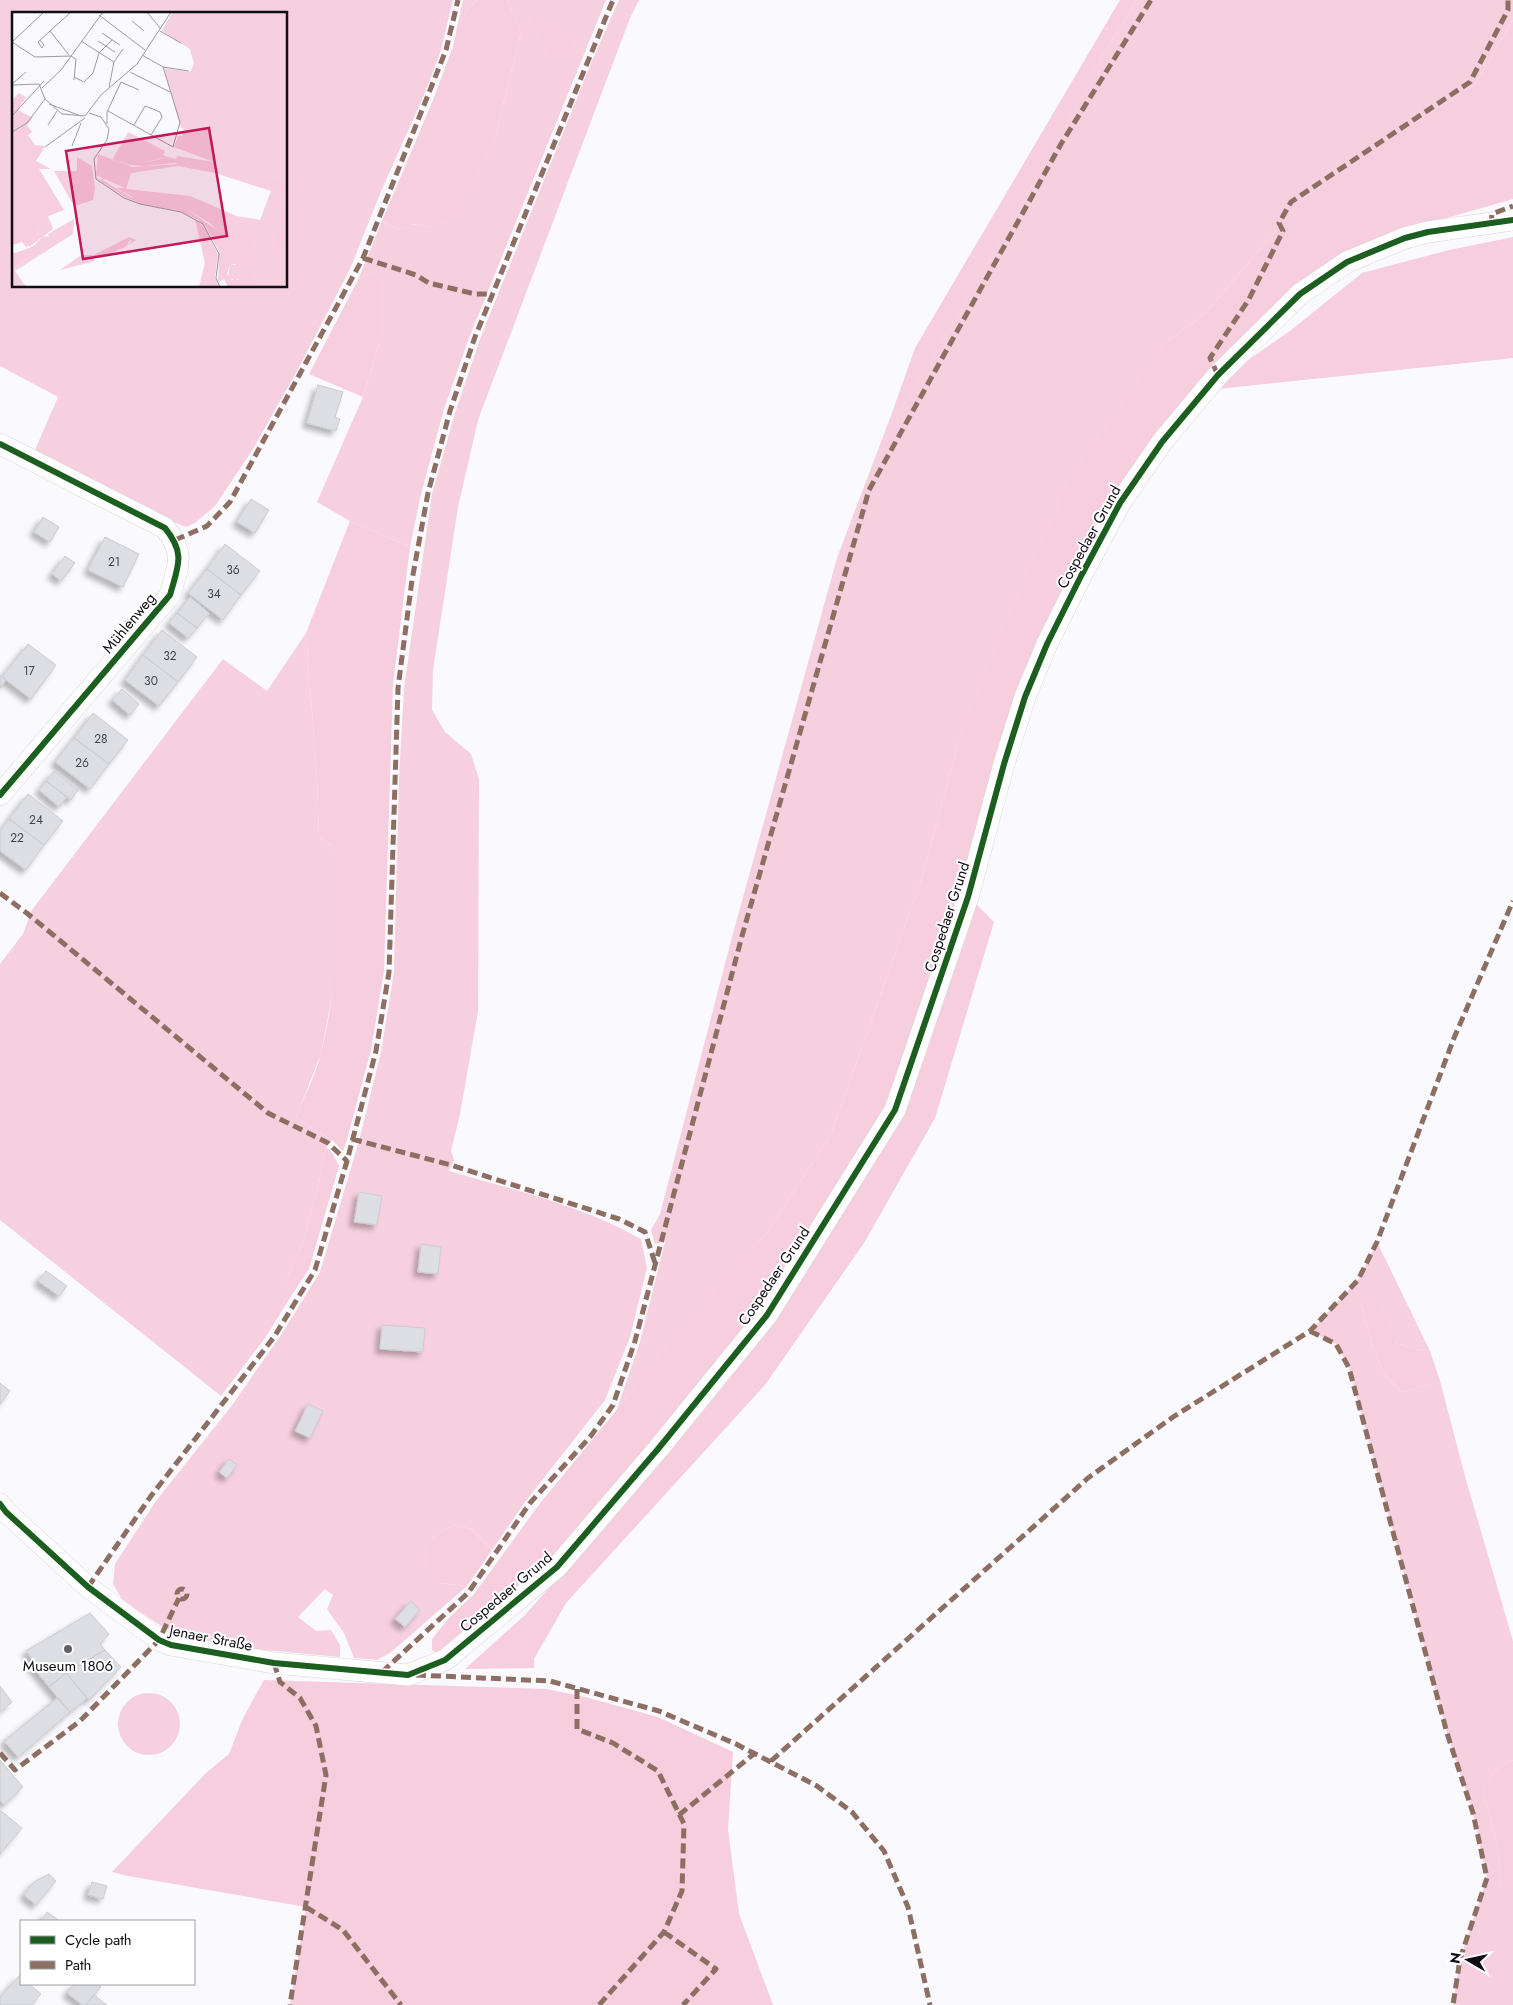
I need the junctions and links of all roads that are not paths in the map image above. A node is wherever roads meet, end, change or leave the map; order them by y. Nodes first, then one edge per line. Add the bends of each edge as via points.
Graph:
1 (1513, 220) edge
2 (0, 444) edge
3 (0, 795) edge
4 (0, 1504) edge
5 (408, 1675) joint

1 - 5 street, Cospedaer Grund via 1428,232 1347,262 1300,294 1218,375 1162,442 1116,511 1047,644 1025,697 968,896 895,1110 767,1315 557,1567 445,1660
2 - 3 street, Mühlenweg via 165,528 174,540 180,560 170,595
4 - 5 street, Jenaer Straße via 88,1588 170,1646 274,1663

